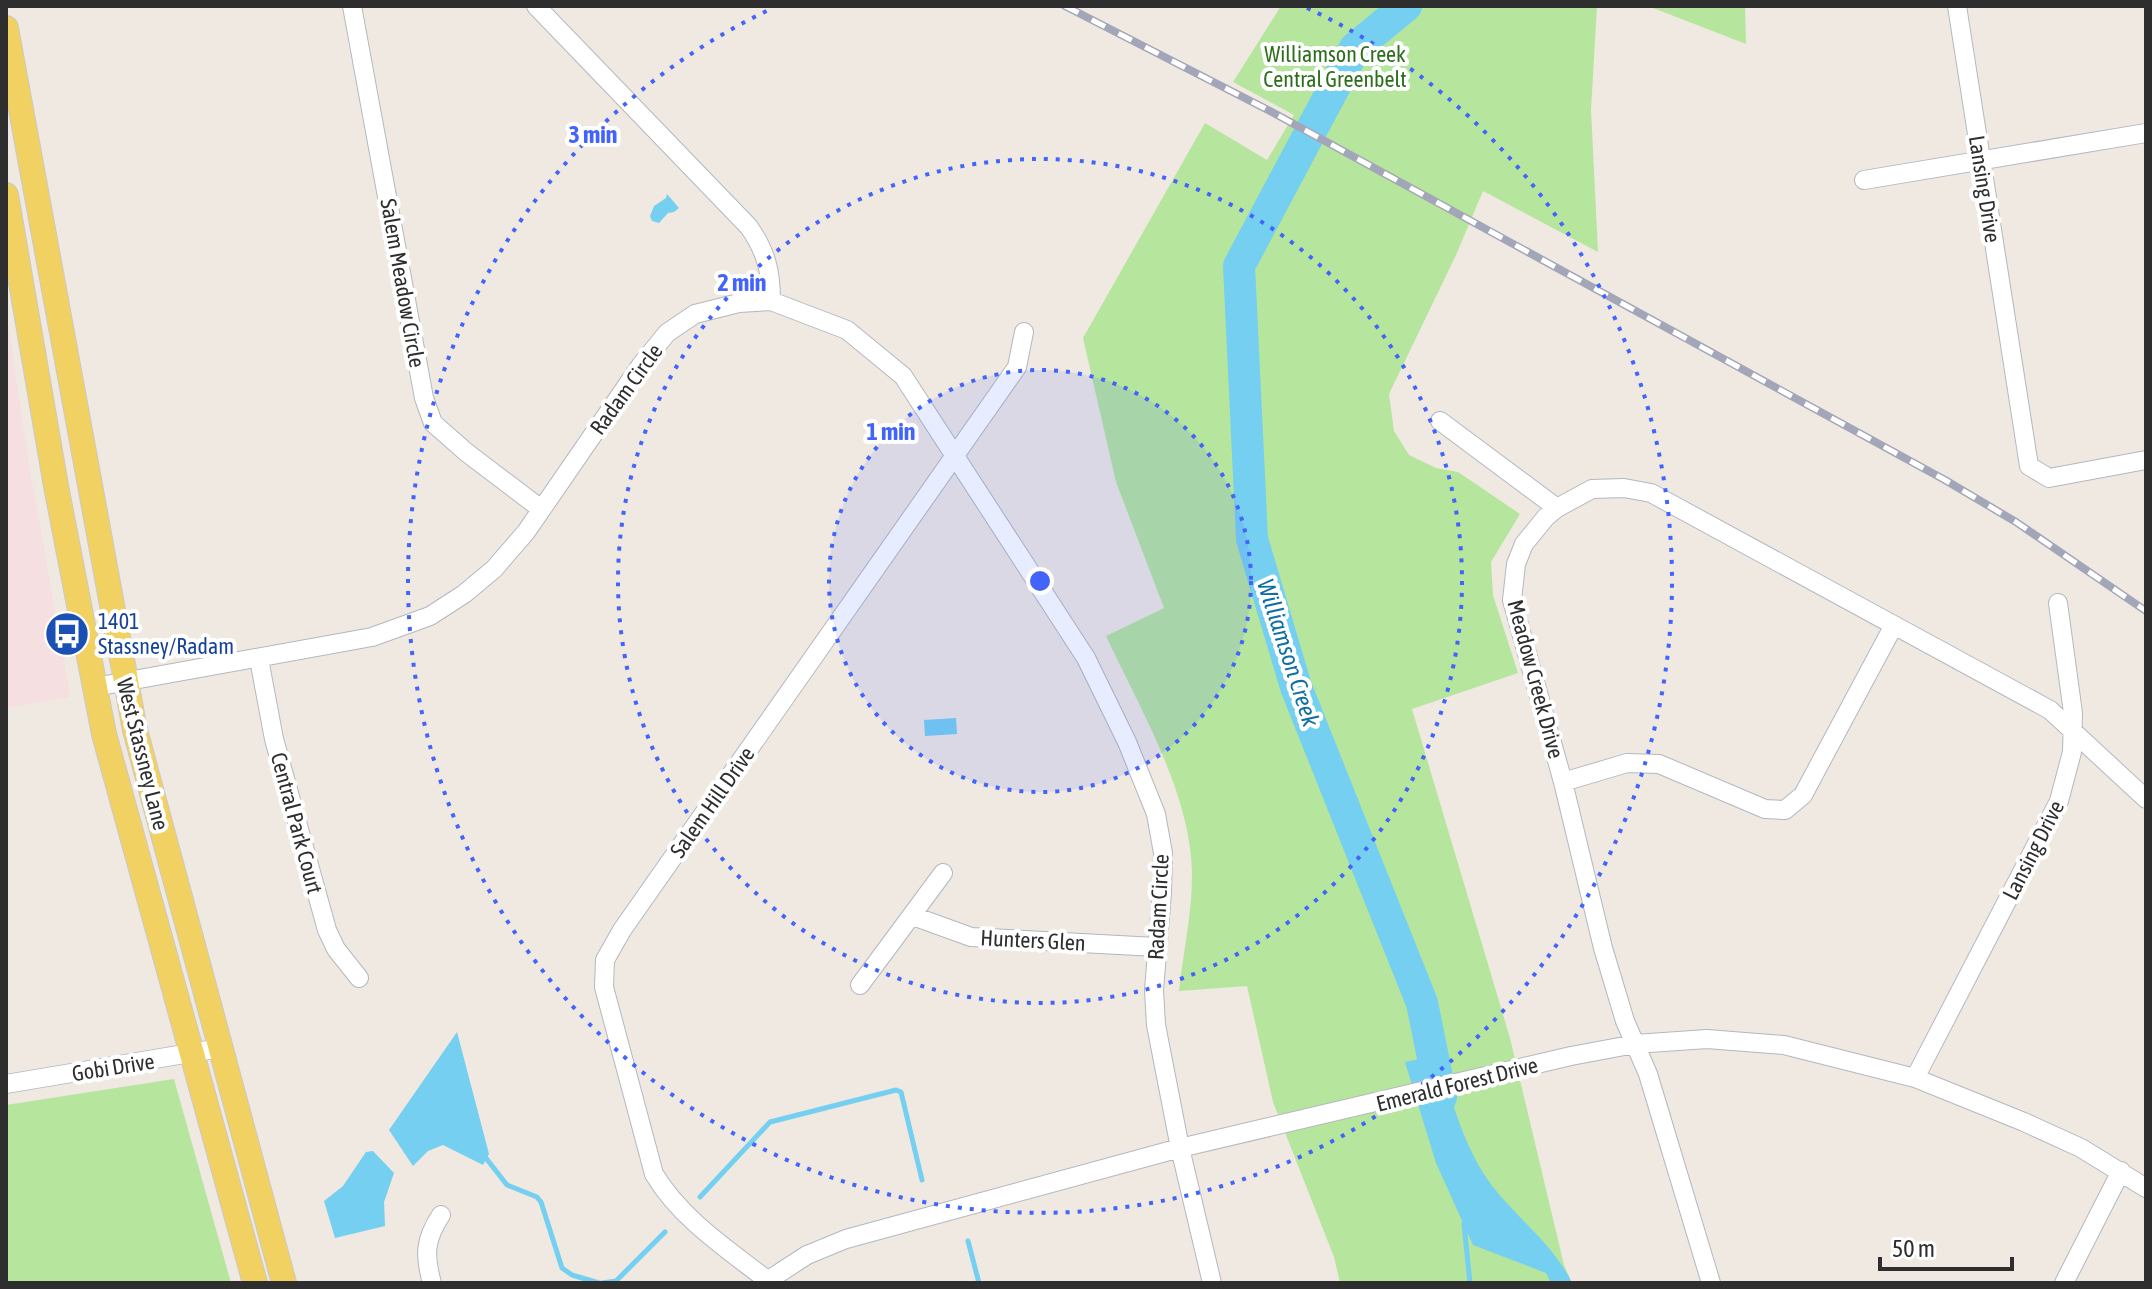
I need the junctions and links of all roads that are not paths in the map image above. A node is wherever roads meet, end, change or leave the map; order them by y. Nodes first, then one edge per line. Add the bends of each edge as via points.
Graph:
1 (352, 6) edge
2 (536, 6) edge
3 (1957, 6) edge
4 (6, 28) edge
5 (14, 119) edge
6 (2146, 133) edge
7 (1980, 160) junction
8 (1864, 180) dead end
9 (6, 195) edge
10 (771, 301) junction
11 (1024, 332) dead end
12 (1440, 421) dead end
13 (956, 456) junction
14 (2146, 460) edge
15 (1557, 508) junction
16 (541, 509) junction
17 (2058, 603) dead end
18 (1894, 625) junction
19 (259, 659) junction
20 (125, 682) junction
21 (95, 687) junction
22 (2072, 732) junction
23 (1563, 782) junction
24 (2146, 799) edge
25 (943, 873) dead end
26 (913, 916) junction
27 (1156, 947) junction
28 (359, 978) dead end
29 (860, 985) dead end
30 (1635, 1044) junction
31 (220, 1048) junction
32 (191, 1054) junction
33 (1915, 1078) junction
34 (6, 1084) edge
35 (1180, 1148) junction
36 (2121, 1171) junction
37 (2146, 1188) edge
38 (441, 1215) dead end
39 (766, 1281) edge
40 (255, 1283) edge
41 (284, 1283) edge
42 (432, 1283) edge
43 (1212, 1283) edge
44 (1711, 1283) edge
45 (2064, 1283) edge

1 - 16 street, Salem Meadow Circle via 424,398 433,423
2 - 10 street via 749,227 763,248
3 - 7 street, Lansing Drive
4 - 5 main road, West Stassney Lane
5 - 20 main road, West Stassney Lane
6 - 7 street
7 - 8 street
7 - 14 street, Lansing Drive via 2029,466 2049,478
9 - 21 main road, West Stassney Lane
10 - 13 street, Radam Circle via 847,330 903,376
10 - 16 street, Radam Circle via 695,314 667,333
11 - 13 street, Salem Hill Drive via 1017,367
12 - 15 street
13 - 27 street, Radam Circle via 1086,658 1127,742 1156,814 1163,853
13 - 39 street, Salem Hill Drive via 605,960 604,987 654,1174 681,1211
15 - 18 street, Meadow Creek Drive via 1592,489 1651,493
15 - 23 street, Meadow Creek Drive via 1524,544 1512,600
16 - 19 street, Radam Circle via 494,569 430,616 372,637
17 - 22 street, Lansing Drive
18 - 22 street, Meadow Creek Drive via 2050,710
18 - 23 street via 1803,795 1785,810 1765,809 1659,764 1627,763
19 - 20 street, Radam Circle
19 - 28 street, Central Park Court via 274,739 327,930
20 - 21 street, Radam Circle
20 - 31 main road, West Stassney Lane
21 - 32 main road, West Stassney Lane
22 - 24 street, Meadow Creek Drive
22 - 33 street, Lansing Drive via 2059,801
23 - 30 street, Meadow Creek Drive via 1603,948
25 - 26 street
26 - 27 street, Hunters Glen via 971,937
26 - 29 street
27 - 35 street, Radam Circle via 1156,1025
30 - 33 street, Emerald Forest Drive via 1707,1039 1784,1045
30 - 35 street, Emerald Forest Drive
30 - 44 street, Meadow Creek Drive
31 - 32 street, Gobi Drive
31 - 41 main road, West Stassney Lane
32 - 34 street, Gobi Drive
32 - 40 main road, West Stassney Lane
33 - 36 street, Emerald Forest Drive via 2024,1122
35 - 39 street, Emerald Forest Drive via 846,1239
35 - 43 street, Radam Circle
36 - 37 street, Emerald Forest Drive
36 - 45 street
38 - 42 street via 426,1250

